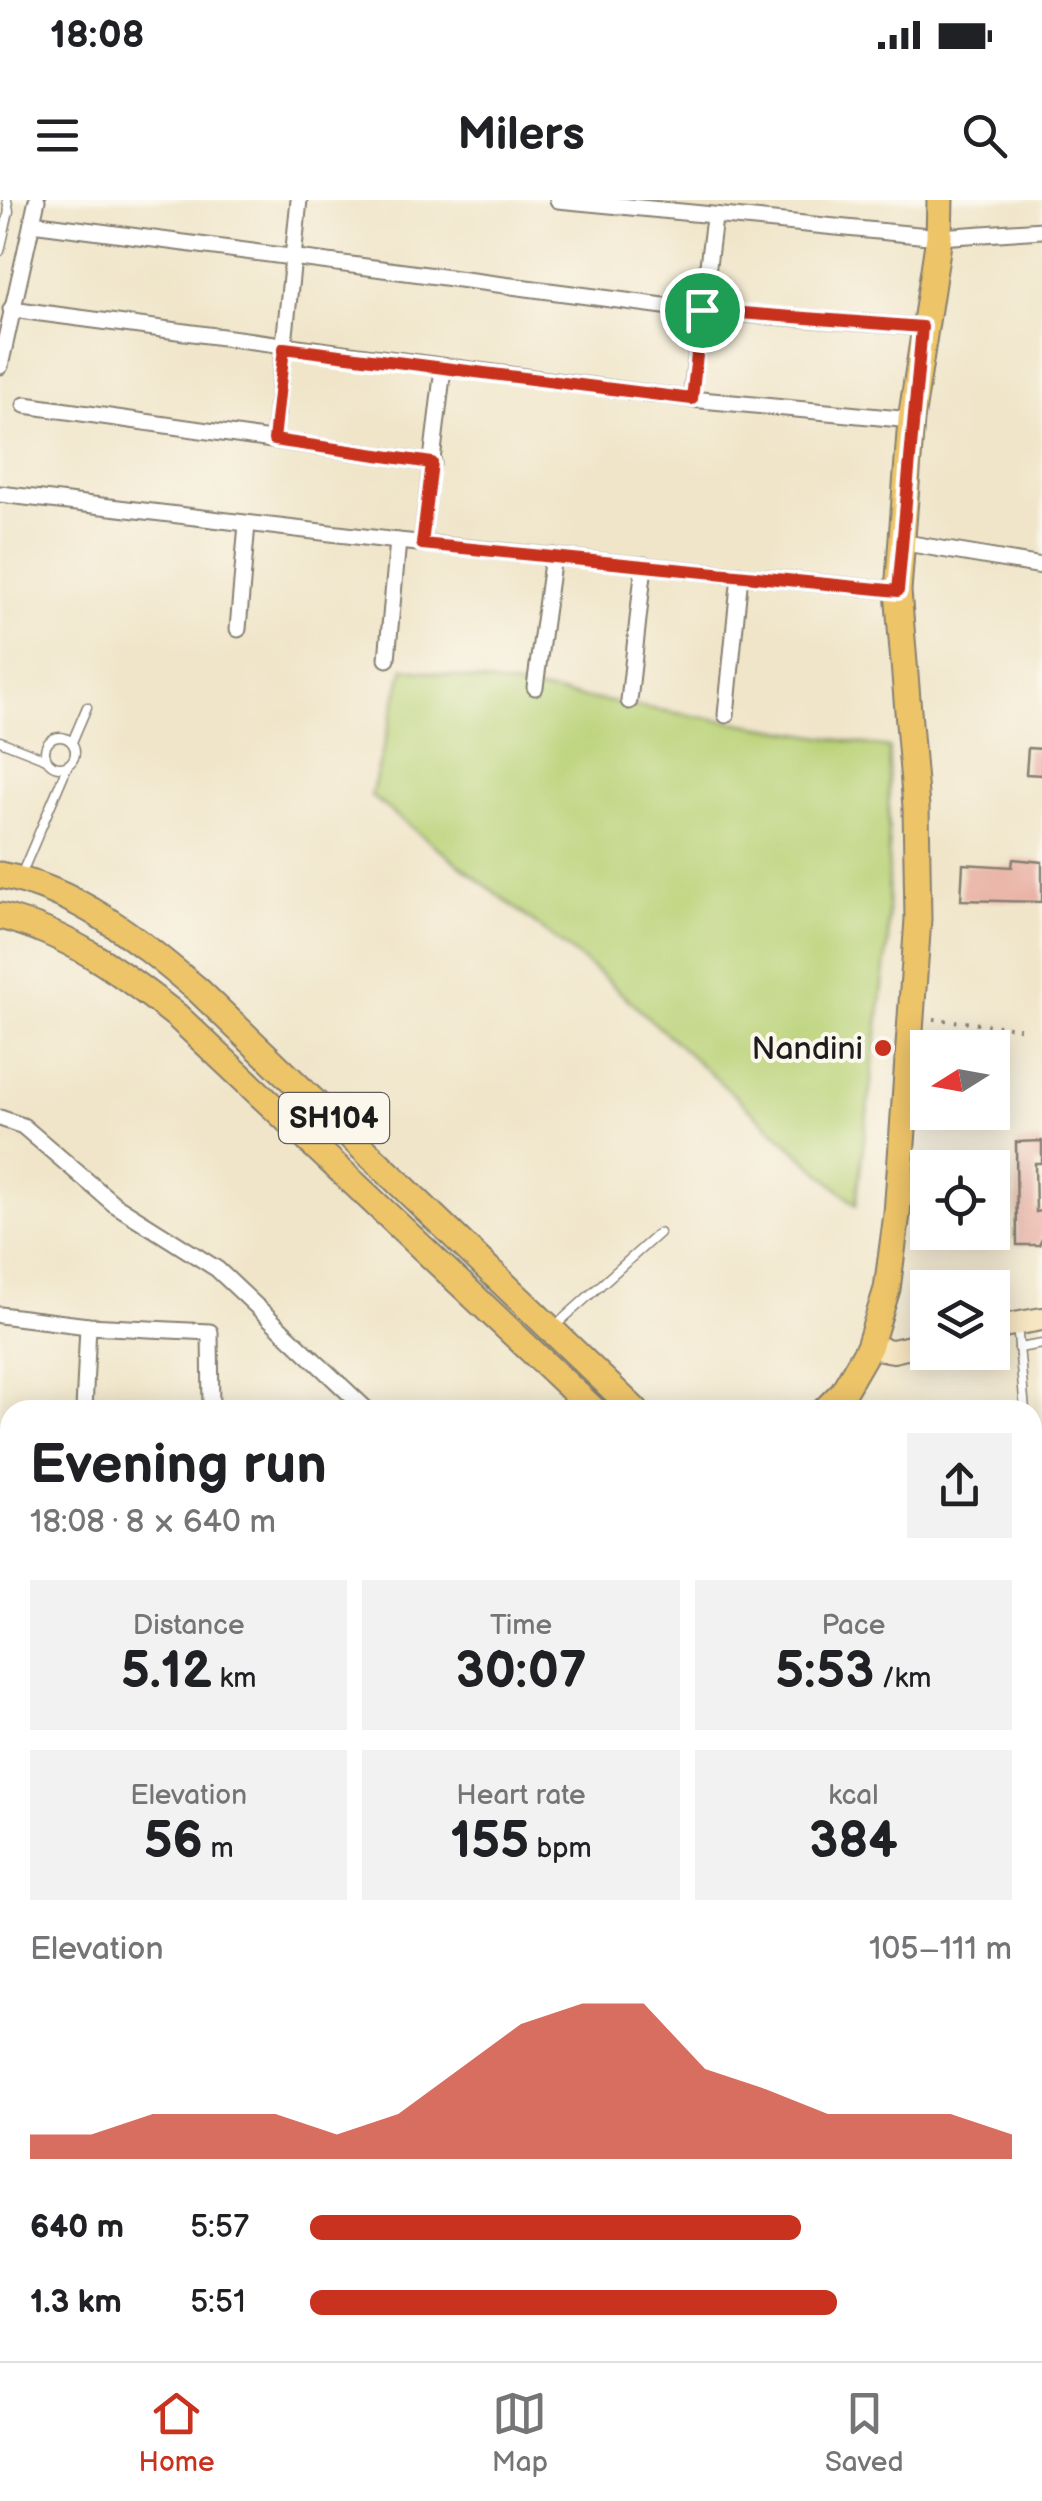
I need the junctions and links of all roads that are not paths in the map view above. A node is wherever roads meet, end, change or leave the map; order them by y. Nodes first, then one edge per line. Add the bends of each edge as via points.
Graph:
1 (7, 200) edge
2 (37, 200) edge
3 (299, 200) edge
4 (558, 200) edge
5 (940, 200) edge
6 (714, 218) junction
7 (32, 223) junction
8 (1042, 230) edge
9 (939, 237) junction
10 (0, 251) edge
11 (293, 258) junction
12 (11, 309) junction
13 (702, 310) junction
14 (922, 327) junction
15 (284, 348) junction
16 (0, 366) edge
17 (443, 368) junction
18 (692, 399) junction
19 (25, 405) dead end
20 (911, 420) junction
21 (274, 440) junction
22 (432, 463) junction
23 (0, 494) edge
24 (247, 524) junction
25 (398, 541) junction
26 (900, 542) junction
27 (422, 544) junction
28 (552, 556) junction
29 (644, 565) junction
30 (1042, 566) edge
31 (740, 575) junction
32 (898, 591) junction
33 (238, 630) dead end
34 (387, 659) dead end
35 (535, 687) dead end
36 (629, 700) dead end
37 (88, 707) dead end
38 (726, 715) dead end
39 (0, 741) edge
40 (72, 742) junction
41 (46, 759) junction
42 (67, 766) junction
43 (10, 877) edge
44 (0, 916) edge
45 (0, 1118) edge
46 (659, 1232) dead end
47 (0, 1314) edge
48 (1042, 1318) edge
49 (1017, 1323) junction
50 (1010, 1324) edge
51 (88, 1326) junction
52 (552, 1329) junction
53 (1042, 1344) edge
54 (870, 1347) junction
55 (910, 1347) edge
56 (1019, 1348) junction
57 (84, 1400) edge
58 (211, 1400) edge
59 (356, 1400) edge
60 (583, 1400) edge
61 (625, 1400) edge
62 (835, 1400) edge
63 (1023, 1400) edge

1 - 10 lane
2 - 7 street
3 - 11 street
4 - 6 street
5 - 9 main road
6 - 9 street
6 - 13 street
7 - 11 street
7 - 12 street
8 - 9 street
9 - 14 main road
11 - 13 street
11 - 15 street
12 - 15 street
12 - 16 street
13 - 14 street
13 - 18 street
14 - 20 main road
15 - 17 street
15 - 21 street
17 - 18 street
17 - 22 street
18 - 20 street
19 - 21 street
20 - 26 main road
21 - 22 street
22 - 27 street
23 - 24 street
24 - 25 street
24 - 33 street
25 - 27 street
25 - 34 street
26 - 30 street
26 - 32 main road
27 - 28 street
28 - 29 street
28 - 35 street
29 - 31 street
29 - 36 street
31 - 32 street
31 - 38 street
32 - 54 main road via 916,807 914,1017 886,1289
37 - 40 lane
39 - 41 lane
40 - 41 lane via 50,741
40 - 42 lane via 75,756
41 - 42 lane via 57,768
42 - 43 lane
43 - 52 main road, SH104 via 78,900 198,990
44 - 60 main road, SH104 via 107,962 177,1016
45 - 59 street via 23,1126 114,1204 217,1269
46 - 52 lane
47 - 51 street
48 - 49 main road
49 - 50 main road
49 - 56 lane
51 - 57 street
51 - 58 street via 210,1332
52 - 61 main road, SH104
53 - 56 lane
54 - 55 main road
54 - 62 main road
56 - 63 lane

